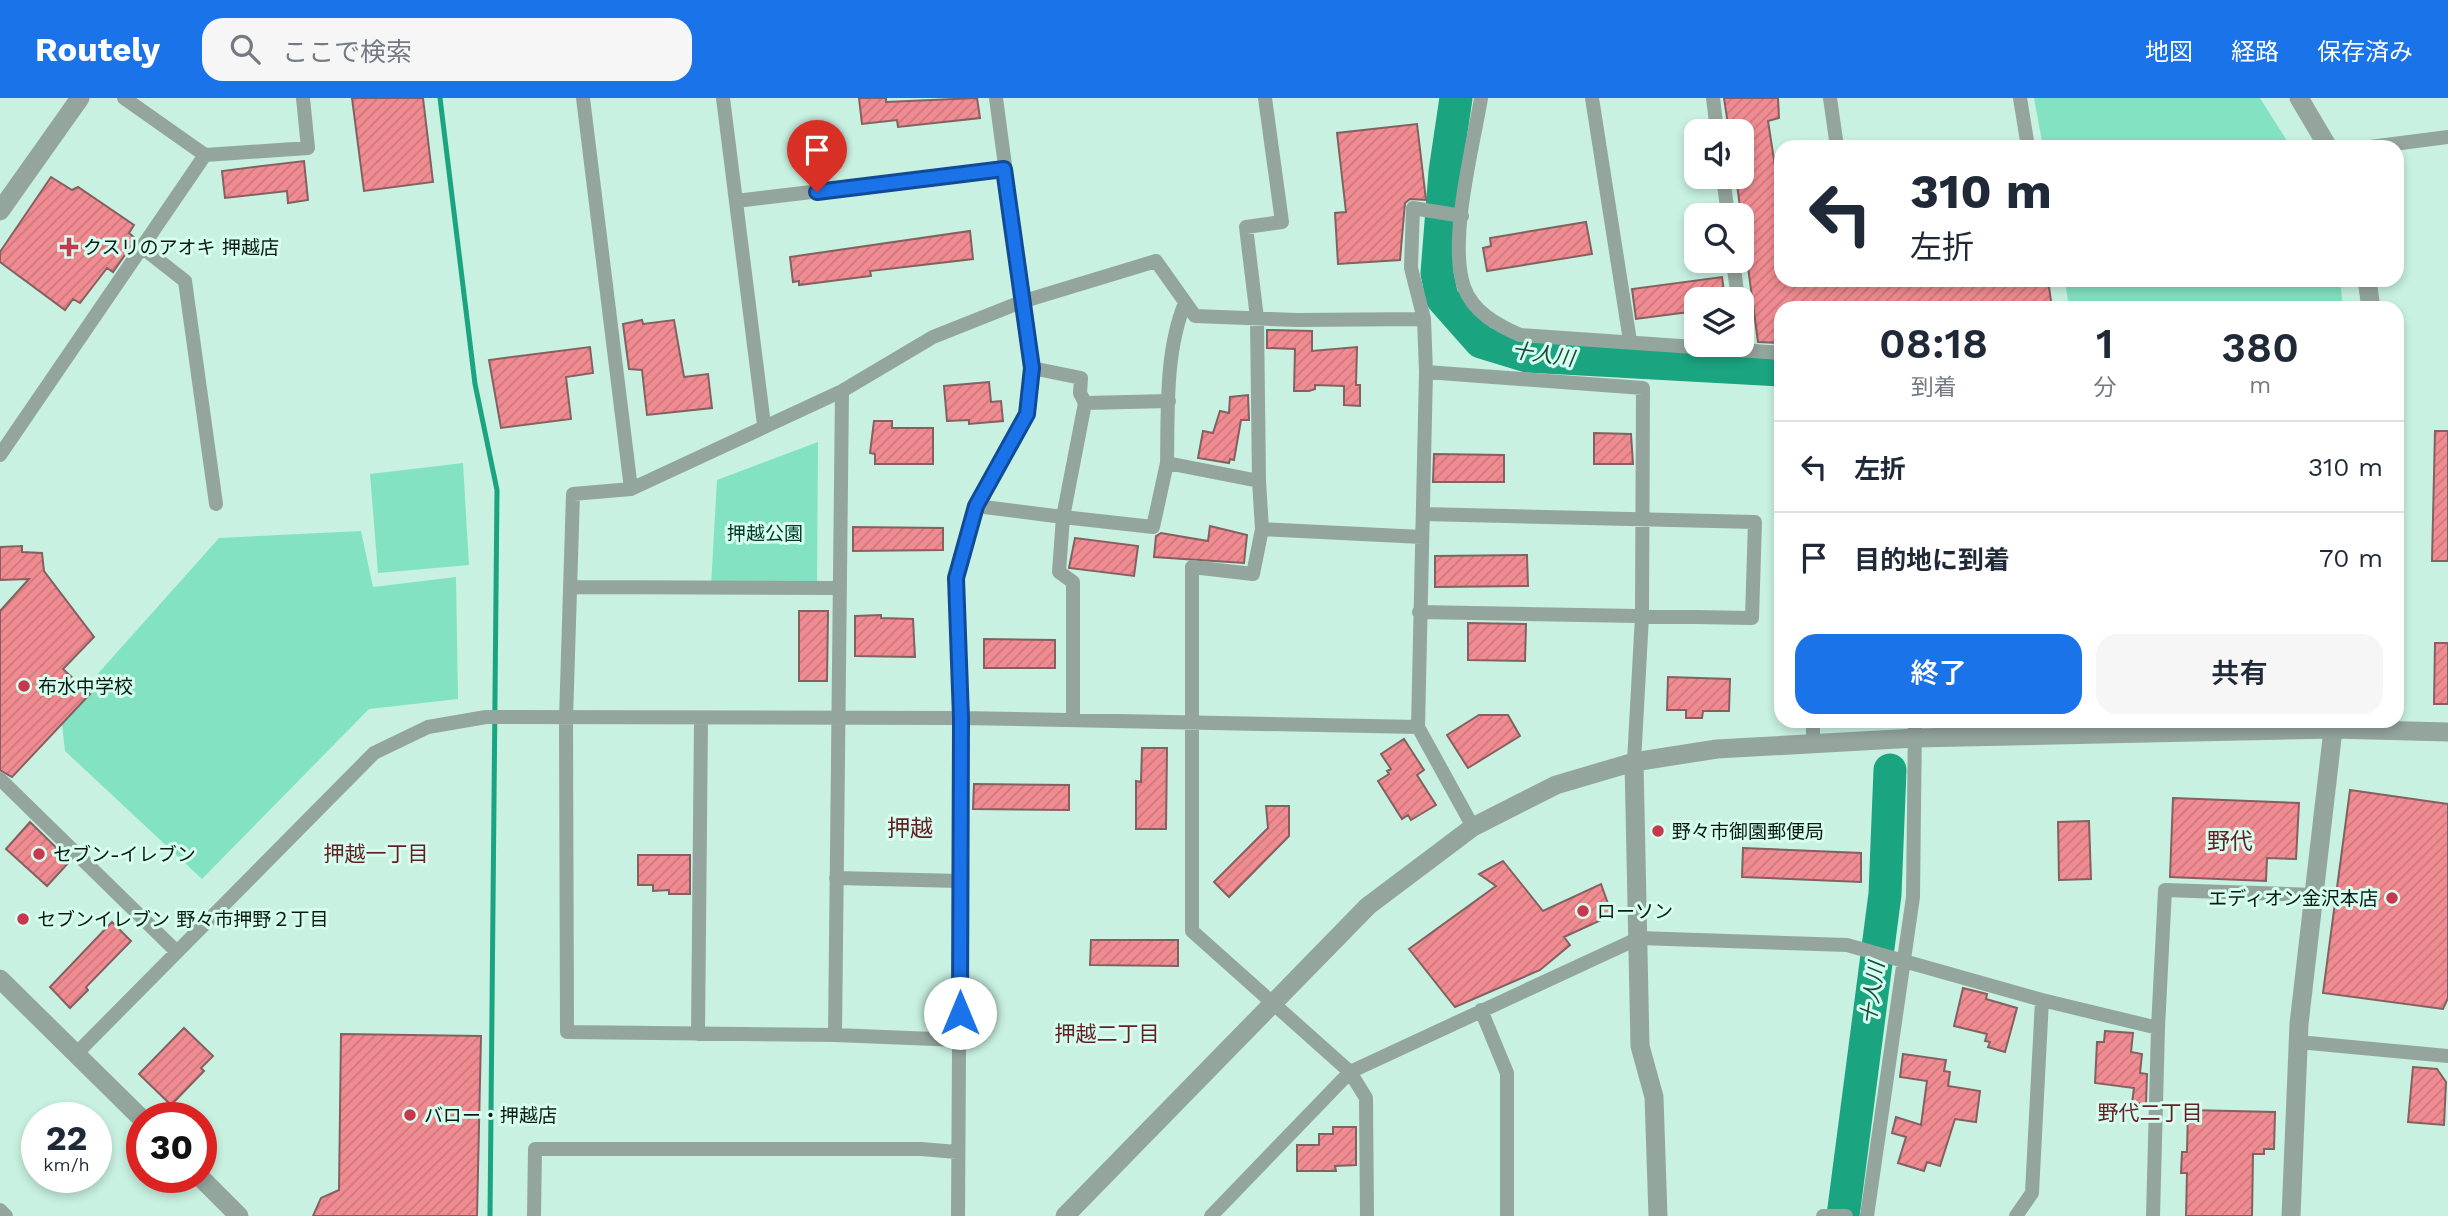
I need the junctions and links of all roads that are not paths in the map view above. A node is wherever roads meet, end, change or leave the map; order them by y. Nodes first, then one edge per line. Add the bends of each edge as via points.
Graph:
1 (80, 98) edge
2 (124, 98) edge
3 (303, 98) edge
4 (583, 98) edge
5 (723, 98) edge
6 (996, 98) edge
7 (1265, 98) edge
8 (1480, 98) edge
9 (1592, 98) edge
10 (1713, 98) edge
11 (1830, 98) edge
12 (2020, 98) edge
13 (2299, 98) edge
14 (1716, 119) edge
15 (2448, 137) edge
16 (1836, 140) edge
17 (2027, 140) edge
18 (2324, 140) edge
19 (2404, 143) edge
20 (205, 155) junction
21 (1004, 169) junction
22 (736, 201) junction
23 (0, 211) edge
24 (1458, 216) junction
25 (143, 247) junction
26 (1021, 302) junction
27 (1185, 303) junction
28 (1257, 318) junction
29 (1424, 319) junction
30 (1630, 341) junction
31 (1684, 345) edge
32 (1754, 350) edge
33 (1774, 353) edge
34 (1032, 368) junction
35 (1426, 372) junction
36 (842, 391) junction
37 (1169, 401) junction
38 (1085, 402) junction
39 (764, 425) junction
40 (0, 455) edge
41 (1167, 463) junction
42 (1259, 481) junction
43 (631, 489) junction
44 (216, 504) dead end
45 (976, 506) junction
46 (1423, 514) junction
47 (1063, 517) junction
48 (1643, 519) junction
49 (1262, 529) junction
50 (1422, 537) junction
51 (570, 587) junction
52 (839, 588) junction
53 (1419, 612) junction
54 (1642, 616) junction
55 (838, 718) junction
56 (961, 718) junction
57 (566, 719) junction
58 (701, 720) junction
59 (1073, 720) junction
60 (1194, 724) junction
61 (1418, 727) junction
62 (1813, 728) edge
63 (2083, 728) edge
64 (2334, 728) edge
65 (2383, 728) edge
66 (1915, 730) edge
67 (2448, 732) edge
68 (1813, 744) junction
69 (1634, 762) junction
70 (0, 779) edge
71 (1473, 827) junction
72 (836, 878) junction
73 (960, 881) junction
74 (2314, 895) junction
75 (1639, 937) junction
76 (177, 952) junction
77 (1899, 958) junction
78 (0, 979) edge
79 (2042, 1000) junction
80 (1273, 1005) junction
81 (1480, 1010) junction
82 (2158, 1028) junction
83 (698, 1034) junction
84 (835, 1035) junction
85 (959, 1040) junction
86 (2298, 1042) junction
87 (76, 1054) junction
88 (2448, 1056) edge
89 (1350, 1072) junction
90 (126, 1103) edge
91 (957, 1152) junction
92 (216, 1193) edge
93 (0, 1210) edge
94 (1075, 1213) edge
95 (6, 1216) edge
96 (239, 1216) edge
97 (534, 1216) edge
98 (958, 1216) edge
99 (1211, 1216) edge
100 (1367, 1216) edge
101 (1507, 1216) edge
102 (1658, 1216) edge
103 (1823, 1216) edge
104 (1833, 1216) edge
105 (1846, 1216) edge
106 (1867, 1216) edge
107 (2016, 1216) edge
108 (2153, 1216) edge
109 (2291, 1216) edge

1 - 23 street
2 - 20 street
3 - 20 street via 308,148
4 - 43 street
5 - 22 street
6 - 21 street
7 - 28 street via 1282,222 1246,228
8 - 24 street
9 - 30 street
10 - 14 street
11 - 16 street
12 - 17 street
13 - 18 street
15 - 19 street
20 - 25 street
21 - 22 street
21 - 26 street
22 - 39 street
24 - 29 street via 1413,208 1411,268
24 - 30 street via 1464,289 1489,321 1520,335
25 - 40 street
25 - 44 street via 185,282
26 - 27 street via 1156,261
26 - 34 street
26 - 36 street via 933,337
27 - 28 street via 1195,316
27 - 37 street via 1178,319
28 - 29 street
28 - 42 street
29 - 35 street
30 - 31 street
32 - 33 street
34 - 38 street via 1081,378
34 - 45 street via 1027,414
35 - 46 street
35 - 48 street via 1643,388
36 - 39 street
36 - 52 street
37 - 38 street
37 - 41 street
38 - 47 street
39 - 43 street
41 - 42 street
41 - 47 street via 1153,527
42 - 49 street
43 - 51 street via 573,494
45 - 47 street
45 - 56 street via 956,578
46 - 48 street
46 - 50 street
47 - 59 street via 1059,572 1073,582
48 - 54 street
48 - 54 street via 1755,522 1752,618
49 - 50 street
49 - 60 street via 1253,574 1192,567
50 - 53 street
51 - 52 street
51 - 57 street
52 - 55 street
53 - 54 street
53 - 61 street
54 - 69 street
55 - 56 street
55 - 58 street
55 - 72 street
56 - 59 street
56 - 73 street
57 - 58 street
57 - 76 street via 486,717 428,727 374,753
57 - 83 street via 567,1032
58 - 83 street
59 - 60 street
60 - 61 street
60 - 80 street via 1192,931
61 - 71 street
62 - 68 street
63 - 66 street
64 - 74 street
65 - 67 street
66 - 68 street
66 - 77 street via 1913,897
68 - 69 street via 1717,749
69 - 71 street via 1556,785
69 - 75 street
70 - 76 street
71 - 80 street via 1368,906
72 - 73 street
72 - 84 street
73 - 85 street
74 - 82 street via 2165,890
74 - 86 street
75 - 77 street via 1847,945
75 - 81 street
75 - 102 street via 1640,1046 1654,1097
76 - 87 street
77 - 79 street
77 - 106 street
78 - 87 street
79 - 82 street
79 - 107 street via 2032,1193
80 - 89 street
80 - 94 street
81 - 89 street
81 - 101 street via 1507,1073
82 - 108 street
83 - 84 street
84 - 85 street
85 - 91 street
86 - 88 street
86 - 109 street
87 - 90 street
89 - 99 street
89 - 100 street via 1366,1098
91 - 97 street via 535,1149
91 - 98 street
92 - 96 street
93 - 95 street
103 - 104 street
104 - 105 street

